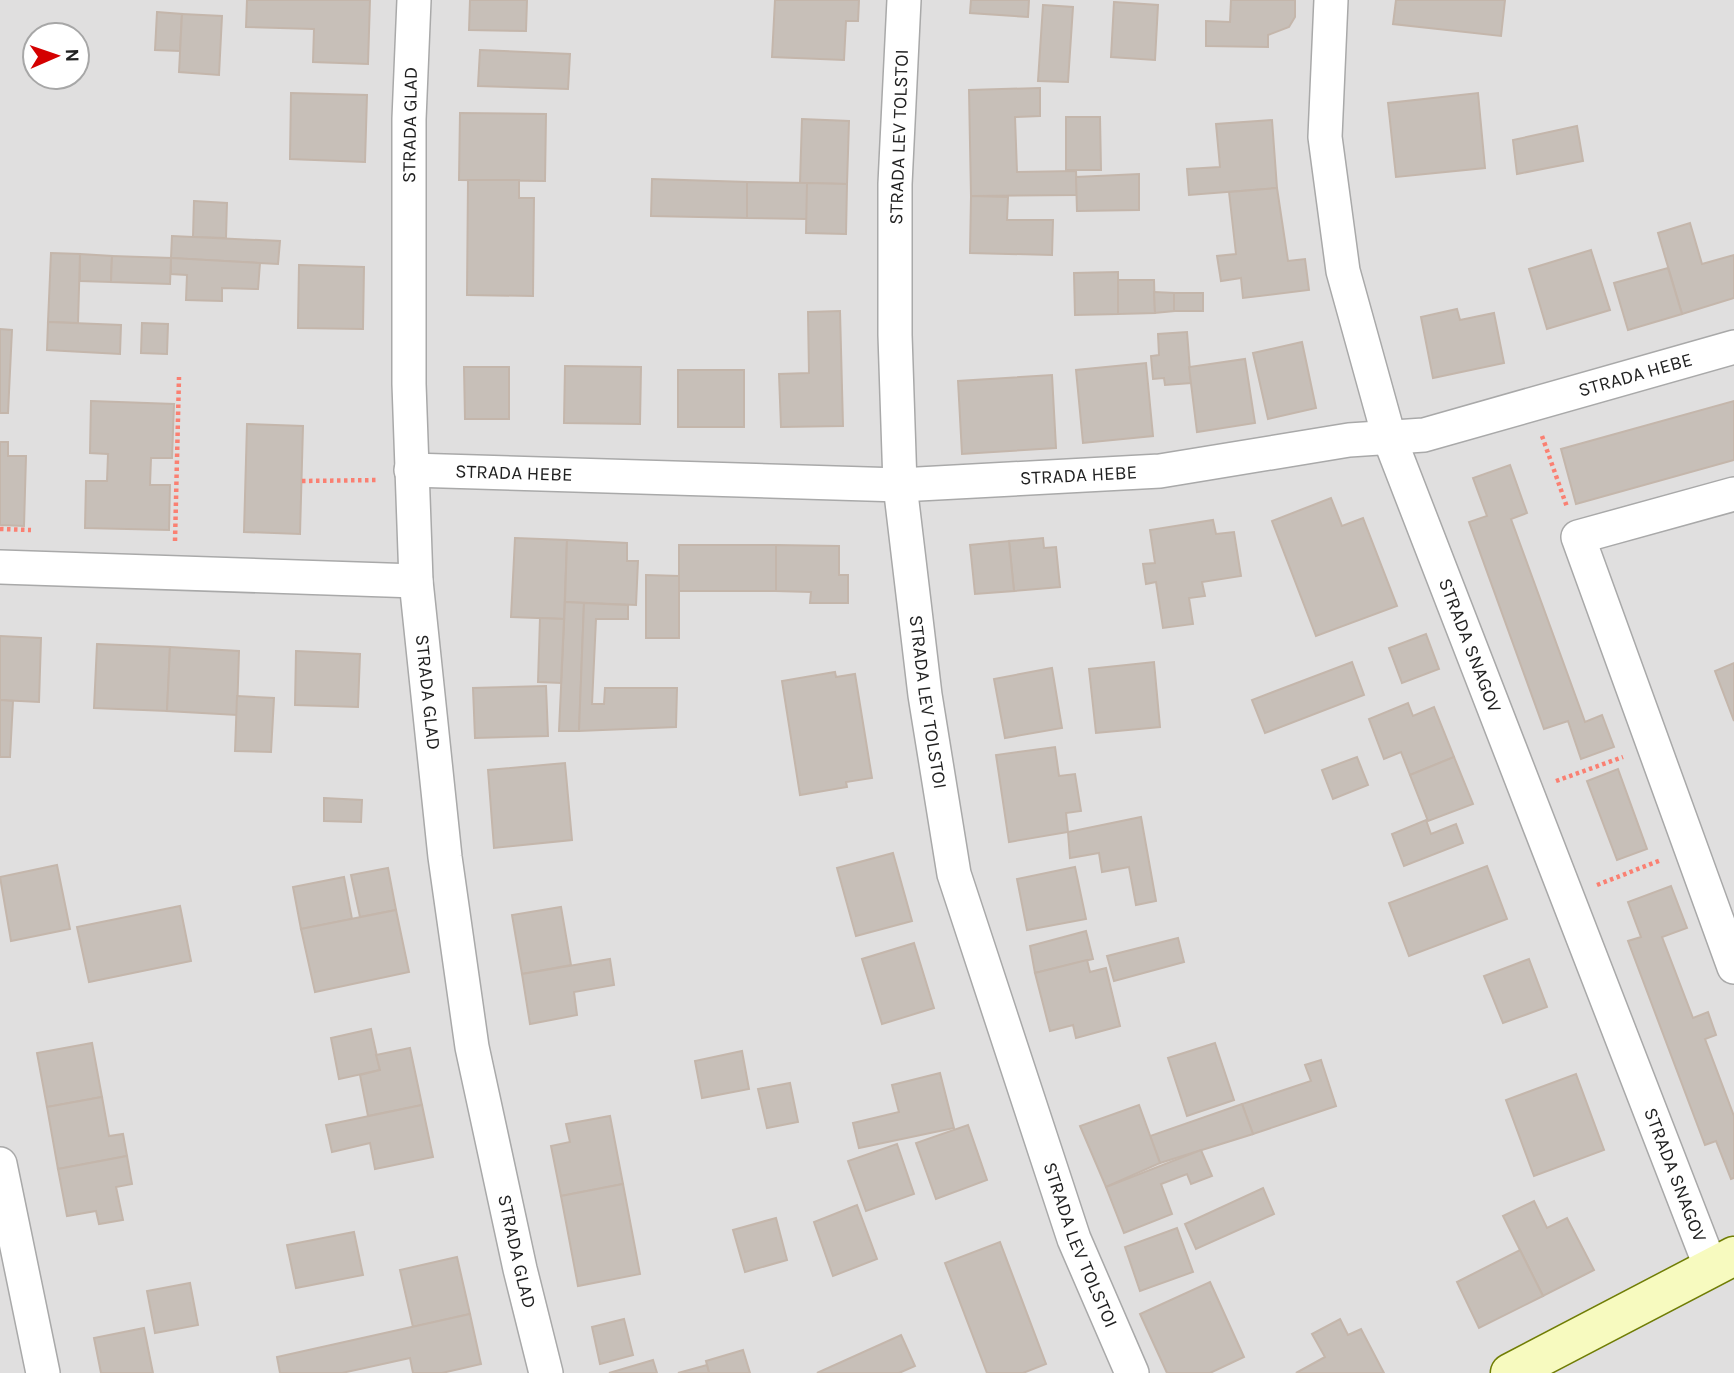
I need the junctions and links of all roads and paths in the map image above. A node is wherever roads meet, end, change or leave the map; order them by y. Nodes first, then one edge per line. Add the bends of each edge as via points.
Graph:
1 (414, 0) edge
2 (904, 0) edge
3 (1331, 0) edge
4 (1734, 347) edge
5 (179, 377) dead end
6 (1531, 406) junction
7 (1389, 437) junction
8 (411, 470) junction
9 (366, 480) dead end
10 (302, 481) dead end
11 (900, 485) junction
12 (1734, 494) edge
13 (0, 529) edge
14 (31, 530) dead end
15 (175, 530) dead end
16 (1578, 537) junction
17 (0, 567) edge
18 (416, 581) junction
19 (1654, 746) junction
20 (1527, 792) junction
21 (1691, 849) junction
22 (1568, 896) junction
23 (1734, 967) edge
24 (0, 1164) edge
25 (1723, 1262) edge
26 (43, 1373) edge
27 (547, 1373) edge
28 (1132, 1373) edge
29 (1510, 1373) edge

1 - 8 street, STRADA GLAD via 409,120
2 - 11 street, STRADA LEV TOLSTOI via 895,184
3 - 7 street, STRADA SNAGOV via 1325,137 1343,271
4 - 6 street, STRADA HEBE
5 - 15 path
6 - 7 street, STRADA HEBE via 1424,435
6 - 16 path
7 - 11 street, STRADA HEBE via 1160,471
7 - 20 street, STRADA SNAGOV
8 - 11 street, STRADA HEBE
8 - 18 street, STRADA GLAD
9 - 10 path
11 - 28 street, STRADA LEV TOLSTOI via 925,695 954,874 1074,1239
12 - 16 street
13 - 14 path
16 - 19 street
17 - 18 street
18 - 27 street, STRADA GLAD via 445,856 472,1047
19 - 20 path
19 - 21 street
20 - 22 street, STRADA SNAGOV
21 - 22 path
21 - 23 street
22 - 25 street, STRADA SNAGOV
24 - 26 street
25 - 29 main road

